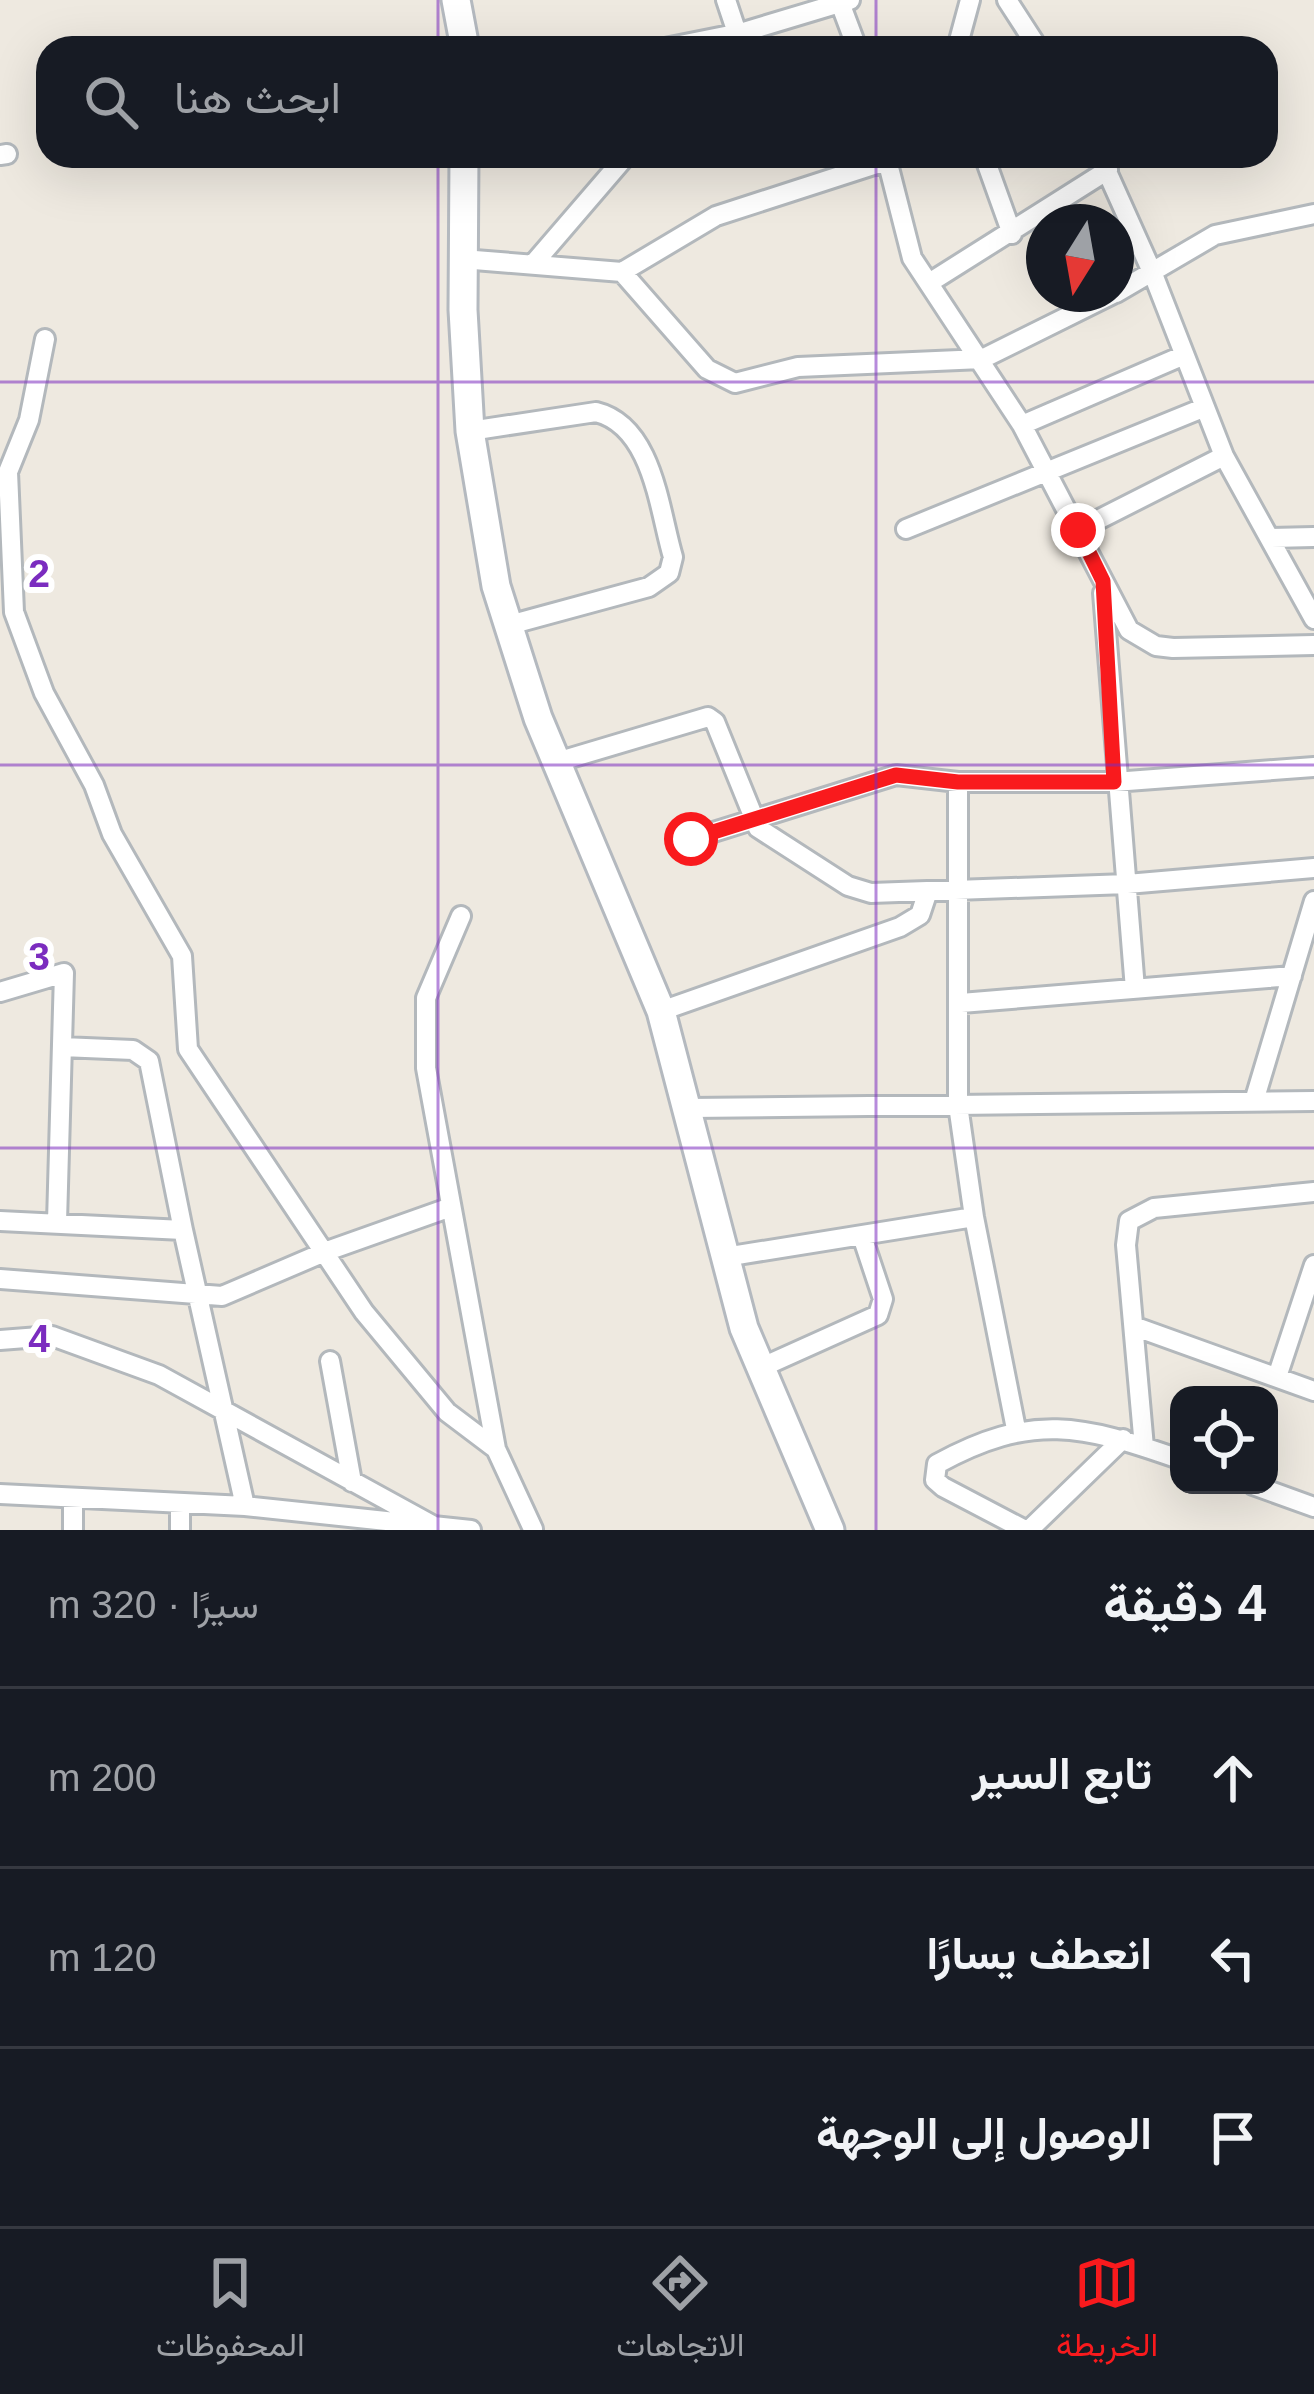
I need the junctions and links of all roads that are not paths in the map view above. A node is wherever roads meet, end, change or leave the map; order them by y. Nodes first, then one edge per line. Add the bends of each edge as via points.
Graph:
1 (456, 0) edge
2 (726, 0) edge
3 (970, 0) edge
4 (1007, 0) edge
5 (844, 1) edge
6 (463, 36) edge
7 (740, 36) edge
8 (752, 36) edge
9 (854, 36) edge
10 (961, 36) edge
11 (1030, 36) edge
12 (464, 168) edge
13 (616, 168) edge
14 (857, 168) edge
15 (888, 168) edge
16 (988, 168) edge
17 (1098, 168) edge
18 (1106, 168) edge
19 (1314, 214) edge
20 (1012, 234) junction
21 (462, 259) junction
22 (534, 262) junction
23 (622, 272) junction
24 (1153, 274) junction
25 (929, 283) junction
26 (1134, 284) edge
27 (1076, 312) edge
28 (45, 339) dead end
29 (1182, 356) junction
30 (982, 358) junction
31 (1203, 408) junction
32 (1022, 425) junction
33 (470, 431) junction
34 (1223, 456) junction
35 (4, 466) edge
36 (1048, 473) junction
37 (906, 529) dead end
38 (1078, 530) junction
39 (1314, 537) edge
40 (1271, 538) junction
41 (1103, 581) junction
42 (7, 607) edge
43 (1314, 619) edge
44 (509, 625) junction
45 (1314, 645) edge
46 (557, 763) junction
47 (1314, 767) edge
48 (958, 782) junction
49 (1114, 782) junction
50 (750, 819) junction
51 (691, 839) dead end
52 (1314, 868) edge
53 (1127, 884) junction
54 (960, 890) junction
55 (928, 891) junction
56 (1314, 902) edge
57 (461, 916) dead end
58 (1292, 976) junction
59 (1135, 988) junction
60 (0, 992) edge
61 (961, 1003) junction
62 (661, 1011) junction
63 (62, 1047) junction
64 (1255, 1098) junction
65 (1314, 1101) edge
66 (958, 1105) junction
67 (689, 1108) junction
68 (1314, 1192) edge
69 (451, 1207) junction
70 (974, 1217) junction
71 (0, 1221) edge
72 (57, 1222) junction
73 (183, 1230) junction
74 (862, 1236) junction
75 (327, 1250) junction
76 (725, 1257) junction
77 (1312, 1274) edge
78 (0, 1279) edge
79 (199, 1297) junction
80 (1136, 1327) junction
81 (0, 1340) edge
82 (330, 1361) dead end
83 (760, 1368) junction
84 (1277, 1377) junction
85 (1314, 1391) edge
86 (224, 1412) junction
87 (1016, 1429) junction
88 (1123, 1439) junction
89 (1144, 1447) junction
90 (496, 1449) junction
91 (1170, 1456) edge
92 (352, 1481) junction
93 (0, 1494) edge
94 (1277, 1494) edge
95 (74, 1498) junction
96 (180, 1505) junction
97 (245, 1506) junction
98 (1314, 1507) edge
99 (306, 1520) edge
100 (432, 1525) junction
101 (73, 1530) edge
102 (180, 1530) edge
103 (471, 1530) edge
104 (514, 1530) edge
105 (533, 1530) edge
106 (830, 1530) edge
107 (1027, 1530) edge

1 - 6 street
2 - 7 street
3 - 10 street
4 - 11 street
5 - 8 street
5 - 9 street
12 - 21 street
13 - 22 street
14 - 23 street via 716,217
15 - 25 street via 903,237
16 - 20 street
17 - 20 street
18 - 24 street
19 - 24 street via 1215,235
20 - 25 street
21 - 22 street
21 - 33 street
22 - 23 street
23 - 30 street via 722,380 798,367
24 - 26 street
24 - 29 street
25 - 30 street
27 - 30 street
28 - 35 street via 29,420
29 - 31 street
29 - 32 street
30 - 32 street
31 - 34 street
31 - 36 street
32 - 36 street
33 - 44 street via 486,543
33 - 44 street via 608,415 640,446 673,557 669,573 649,587
34 - 38 street
34 - 40 street
35 - 42 street
36 - 37 street
36 - 38 street
38 - 41 street
39 - 40 street
40 - 43 street
41 - 45 street via 1129,630 1156,646
41 - 49 street
42 - 75 street via 112,834 182,956 188,1049
44 - 46 street
46 - 50 street via 708,717
46 - 62 street
47 - 49 street
48 - 49 street
48 - 50 street via 896,775
48 - 54 street
49 - 53 street
50 - 51 street
50 - 55 street via 859,891
52 - 53 street
53 - 54 street
53 - 59 street
54 - 55 street
54 - 61 street
55 - 62 street via 920,915 900,926
56 - 58 street
57 - 69 street via 434,967 422,1035
58 - 59 street
58 - 64 street
59 - 61 street
60 - 63 street via 64,973
61 - 66 street
62 - 67 street
63 - 72 street
63 - 73 street via 133,1050 149,1061
64 - 65 street
64 - 66 street
66 - 67 street
66 - 70 street
67 - 76 street
68 - 80 street via 1154,1208 1129,1221
69 - 75 street
69 - 90 street
70 - 74 street
70 - 87 street
71 - 72 street
72 - 73 street
73 - 79 street
74 - 76 street
74 - 83 street via 883,1299 878,1316
75 - 79 street via 256,1284
75 - 90 street via 364,1312 447,1412
76 - 83 street
77 - 84 street
78 - 79 street
79 - 86 street
80 - 84 street
80 - 89 street
81 - 86 street via 79,1342
82 - 92 street
83 - 106 street
84 - 85 street
86 - 92 street
86 - 97 street
87 - 88 street via 1080,1428
87 - 107 street via 943,1460 933,1472 943,1487
88 - 89 street
88 - 107 street
89 - 91 street
90 - 105 street
92 - 100 street
93 - 95 street
94 - 98 street
95 - 96 street
95 - 101 street
96 - 97 street
96 - 102 street
97 - 99 street
99 - 100 street
100 - 103 street
104 - 105 street

